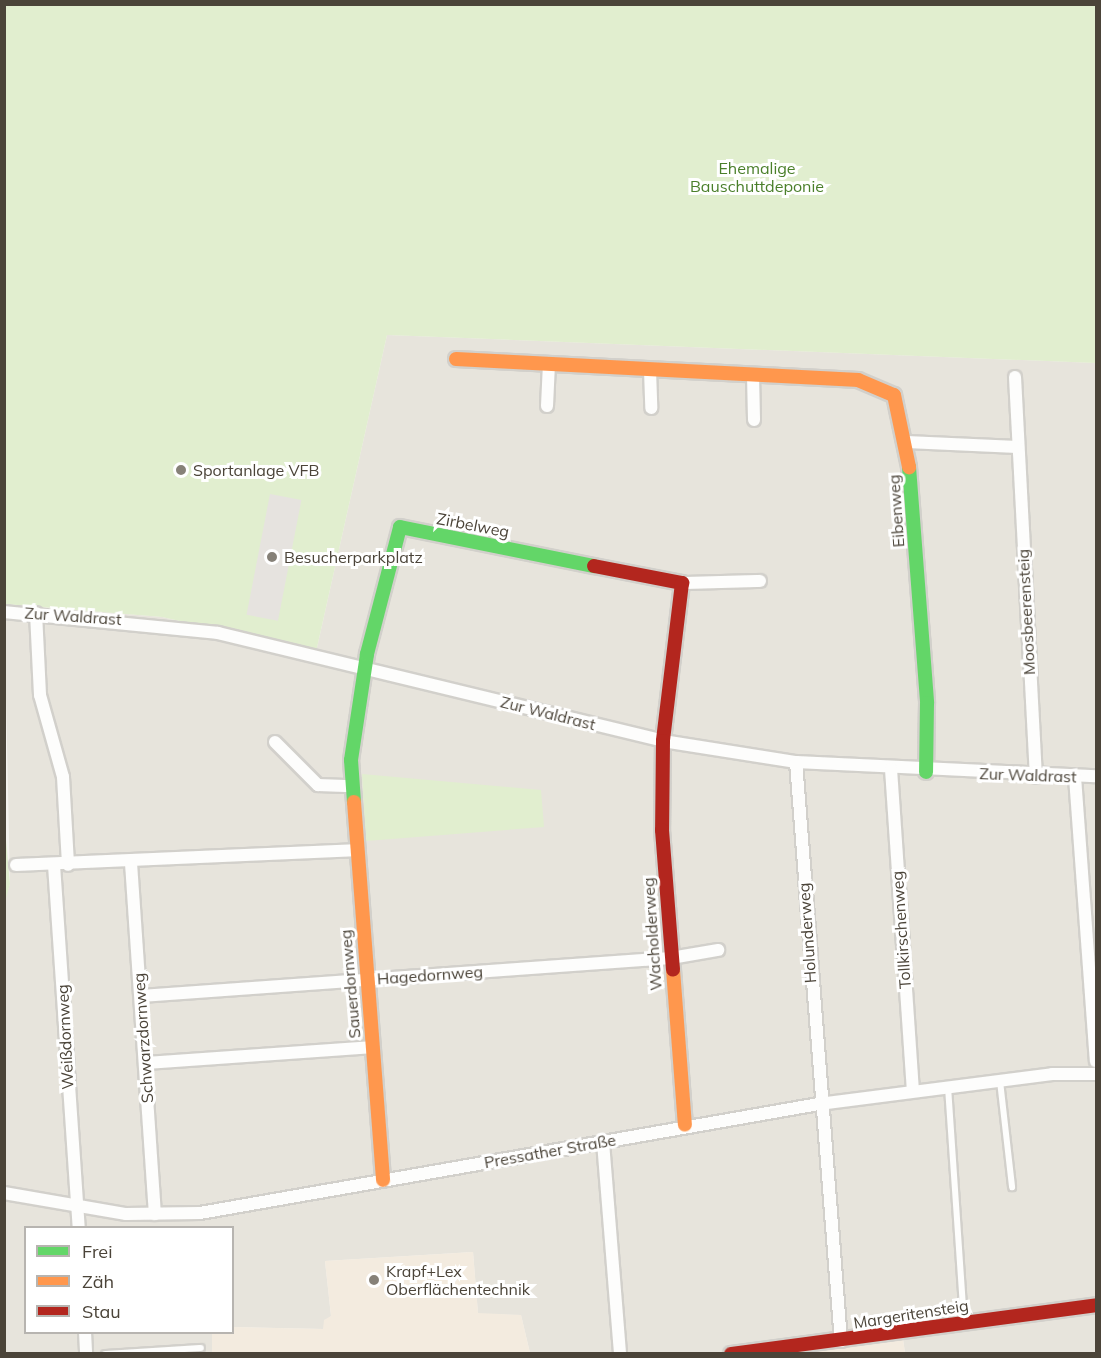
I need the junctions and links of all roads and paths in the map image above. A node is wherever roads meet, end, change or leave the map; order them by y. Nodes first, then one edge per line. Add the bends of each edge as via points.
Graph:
1 (456, 358) dead end
2 (549, 364) junction
3 (650, 370) junction
4 (753, 375) junction
5 (1015, 378) dead end
6 (547, 406) dead end
7 (651, 408) dead end
8 (754, 420) dead end
9 (907, 442) junction
10 (1017, 447) junction
11 (760, 581) dead end
12 (682, 583) junction
13 (4, 612) edge
14 (36, 614) junction
15 (365, 667) junction
16 (663, 741) junction
17 (274, 742) dead end
18 (796, 762) junction
19 (891, 769) junction
20 (926, 772) junction
21 (1036, 776) junction
22 (1096, 776) edge
23 (1074, 777) junction
24 (351, 786) junction
25 (354, 850) junction
26 (131, 863) junction
27 (16, 865) dead end
28 (54, 865) junction
29 (68, 865) junction
30 (718, 950) dead end
31 (671, 958) junction
32 (366, 979) junction
33 (141, 996) junction
34 (371, 1047) junction
35 (1096, 1061) edge
36 (145, 1062) junction
37 (1096, 1074) edge
38 (1000, 1080) junction
39 (948, 1086) junction
40 (913, 1090) junction
41 (819, 1104) junction
42 (686, 1125) junction
43 (603, 1142) junction
44 (383, 1180) junction
45 (1012, 1187) dead end
46 (4, 1192) edge
47 (78, 1208) junction
48 (155, 1214) junction
49 (79, 1226) edge
50 (1096, 1305) edge
51 (964, 1322) junction
52 (85, 1334) edge
53 (841, 1341) junction
54 (201, 1348) dead end
55 (86, 1353) edge
56 (105, 1353) edge
57 (620, 1353) edge
58 (731, 1353) edge

1 - 2 street, Eibenweg
2 - 3 street, Eibenweg
2 - 6 street
3 - 4 street, Eibenweg
3 - 7 street
4 - 8 street
4 - 9 street, Eibenweg via 879,384 898,404
5 - 10 street, Moosbeerensteig
9 - 10 street
9 - 20 street, Eibenweg via 927,703
10 - 21 street, Moosbeerensteig
11 - 12 street, Zirbelweg
12 - 15 street, Zirbelweg via 400,527
12 - 16 street
13 - 14 street, Zur Waldrast
14 - 15 street, Zur Waldrast via 206,631
14 - 29 street via 40,695 63,777
15 - 16 street, Zur Waldrast
15 - 24 street, Sauerdornweg via 354,724
16 - 18 street, Zur Waldrast
16 - 31 street, Wacholderweg via 662,830
17 - 24 street via 318,786
18 - 19 street, Zur Waldrast
18 - 41 street, Holunderweg
19 - 20 street, Zur Waldrast
19 - 40 street, Tollkirschenweg
20 - 21 street, Zur Waldrast
21 - 23 street, Zur Waldrast
22 - 23 street, Zur Waldrast
23 - 35 street
24 - 25 street, Sauerdornweg
25 - 26 street
25 - 32 street, Sauerdornweg
26 - 29 street
26 - 33 street, Schwarzdornweg
27 - 28 street
28 - 29 street
28 - 47 street, Weißdornweg
30 - 31 street, Hagedornweg
31 - 32 street, Hagedornweg
31 - 42 street, Wacholderweg
32 - 33 street, Hagedornweg
32 - 34 street, Sauerdornweg
33 - 36 street, Schwarzdornweg
34 - 36 street
34 - 44 street, Sauerdornweg
36 - 48 street, Schwarzdornweg
37 - 38 street, Pressather Straße
38 - 39 street, Pressather Straße
38 - 45 lane
39 - 40 street, Pressather Straße
39 - 51 lane
40 - 41 street, Pressather Straße
41 - 42 street, Pressather Straße
41 - 53 street, Holunderweg
42 - 43 street, Pressather Straße
43 - 44 street, Pressather Straße
43 - 57 street
44 - 48 street, Pressather Straße via 238,1208
46 - 47 street, Pressather Straße
47 - 48 street, Pressather Straße
47 - 49 street, Weißdornweg
50 - 51 street, Margeritensteig
51 - 53 street, Margeritensteig
52 - 55 street
53 - 58 street, Margeritensteig
54 - 56 lane

